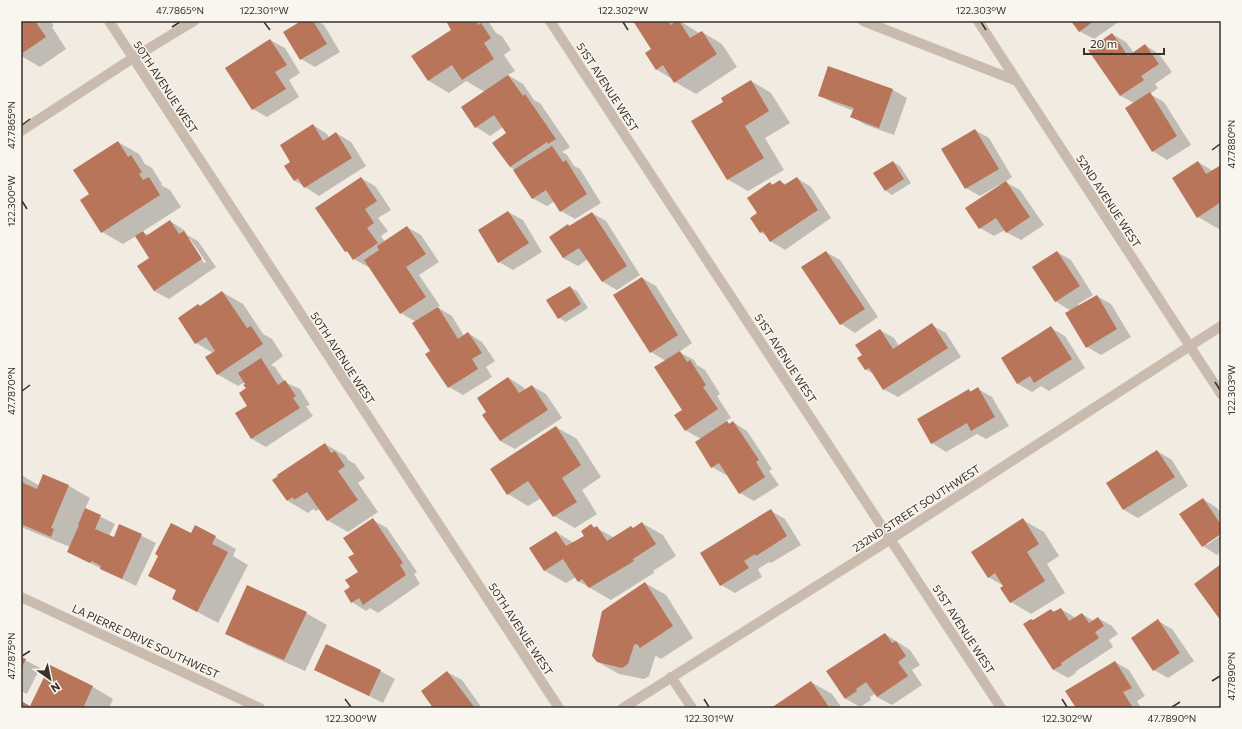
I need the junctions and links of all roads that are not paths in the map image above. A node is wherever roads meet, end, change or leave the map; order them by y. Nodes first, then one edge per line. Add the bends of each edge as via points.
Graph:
1 (109, 21) edge
2 (194, 21) edge
3 (550, 21) edge
4 (863, 21) edge
5 (978, 21) edge
6 (133, 58) junction
7 (1017, 81) junction
8 (21, 131) edge
9 (1221, 326) edge
10 (1189, 346) junction
11 (1221, 394) edge
12 (891, 540) junction
13 (21, 597) edge
14 (671, 677) junction
15 (260, 708) edge
16 (558, 708) edge
17 (623, 708) edge
18 (692, 708) edge
19 (1001, 708) edge

1 - 6 street, 50TH AVENUE WEST
2 - 6 street
3 - 12 street, 51ST AVENUE WEST
4 - 7 street
5 - 7 street, 52ND AVENUE WEST
6 - 8 street
6 - 16 street, 50TH AVENUE WEST
7 - 10 street, 52ND AVENUE WEST
9 - 10 street, 232ND STREET SOUTHWEST
10 - 11 street, 52ND AVENUE WEST
10 - 12 street, 232ND STREET SOUTHWEST
12 - 14 street, 232ND STREET SOUTHWEST
12 - 19 street, 51ST AVENUE WEST
13 - 15 street, LA PIERRE DRIVE SOUTHWEST
14 - 17 street, 232ND STREET SOUTHWEST
14 - 18 street

